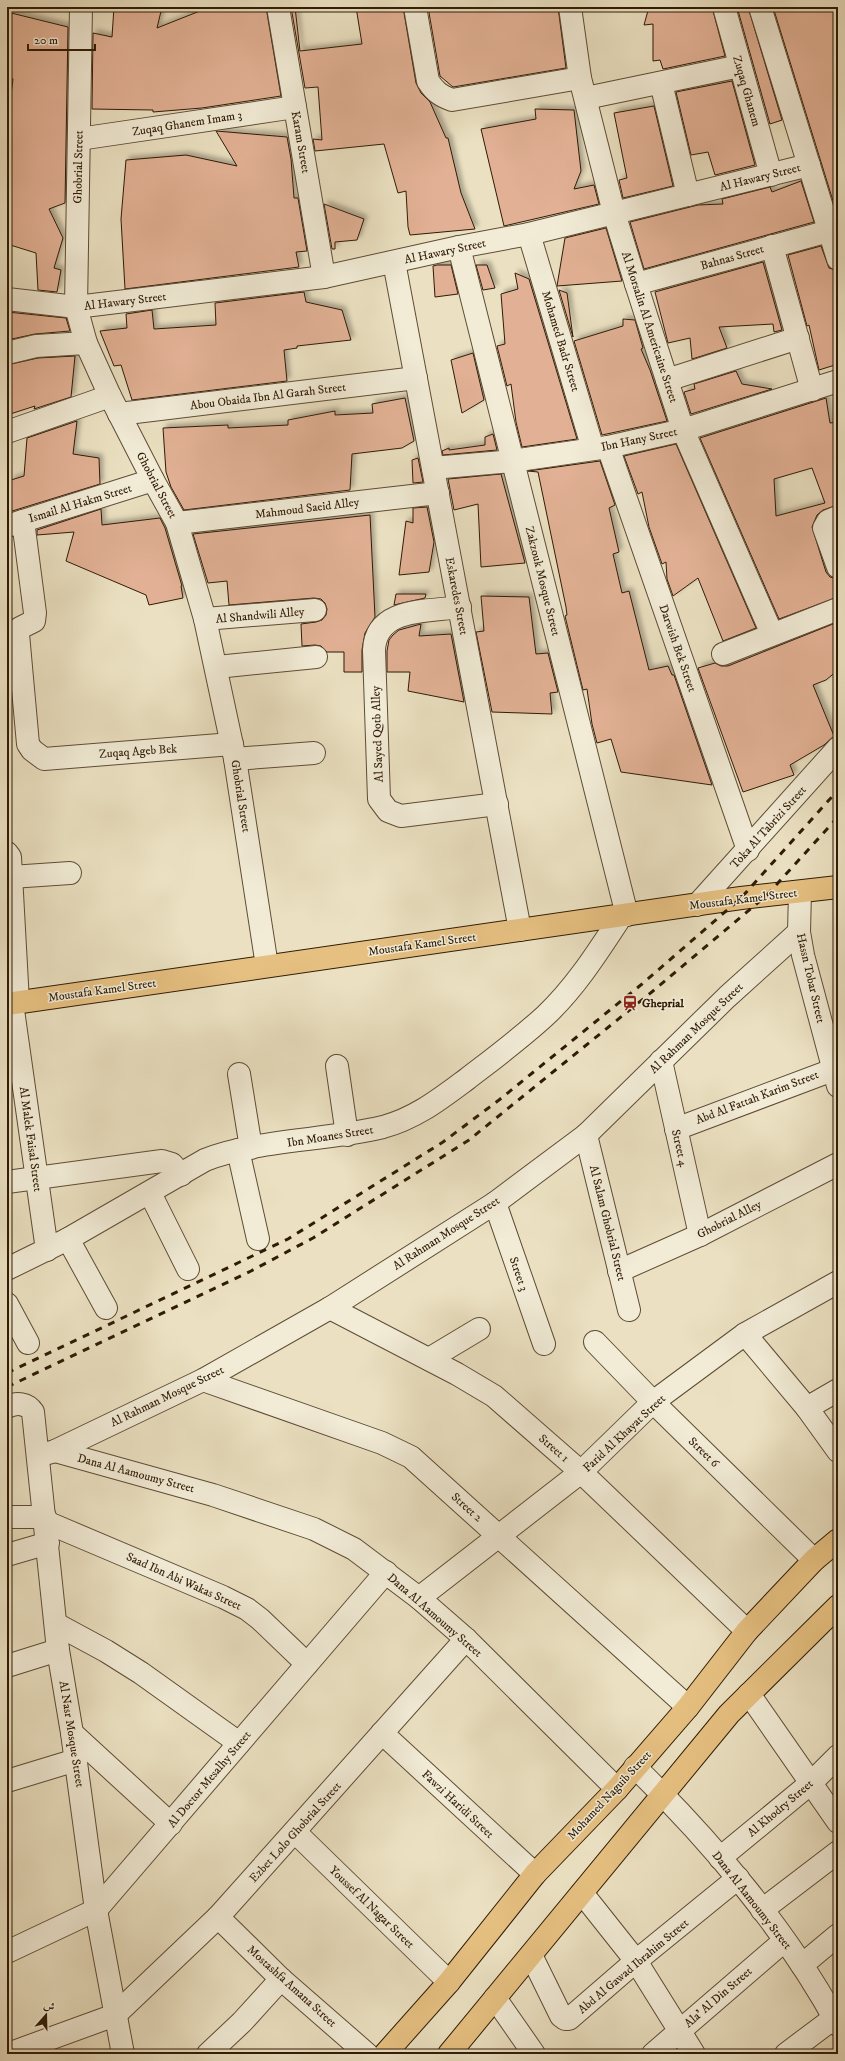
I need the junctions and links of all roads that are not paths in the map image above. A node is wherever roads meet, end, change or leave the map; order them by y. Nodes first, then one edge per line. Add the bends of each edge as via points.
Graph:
1 (81, 7) edge
2 (278, 7) edge
3 (416, 7) edge
4 (570, 7) edge
5 (724, 7) edge
6 (760, 7) edge
7 (740, 66) junction
8 (580, 78) junction
9 (661, 83) junction
10 (586, 98) junction
11 (295, 107) junction
12 (79, 139) junction
13 (809, 165) junction
14 (771, 175) junction
15 (688, 195) junction
16 (614, 213) junction
17 (829, 231) junction
18 (529, 234) junction
19 (772, 246) junction
20 (459, 247) junction
21 (838, 259) edge
22 (394, 262) junction
23 (324, 277) junction
24 (636, 284) junction
25 (7, 299) edge
26 (76, 307) junction
27 (798, 338) junction
28 (86, 343) junction
29 (7, 353) edge
30 (416, 378) junction
31 (667, 380) junction
32 (838, 381) edge
33 (812, 390) junction
34 (115, 405) junction
35 (684, 430) junction
36 (7, 432) edge
37 (600, 448) junction
38 (512, 460) junction
39 (433, 468) junction
40 (153, 480) junction
41 (438, 493) junction
42 (838, 517) edge
43 (15, 523) edge
44 (177, 523) junction
45 (838, 567) edge
46 (460, 608) junction
47 (838, 608) edge
48 (315, 610) dead end
49 (205, 619) junction
50 (772, 634) junction
51 (723, 654) dead end
52 (316, 657) dead end
53 (216, 667) junction
54 (838, 748) edge
55 (234, 752) junction
56 (314, 753) dead end
57 (496, 804) junction
58 (748, 850) junction
59 (7, 853) edge
60 (70, 873) dead end
61 (11, 877) junction
62 (838, 887) edge
63 (800, 892) junction
64 (697, 905) junction
65 (625, 915) junction
66 (520, 930) junction
67 (799, 932) junction
68 (267, 966) junction
69 (12, 1003) edge
70 (661, 1061) junction
71 (337, 1066) dead end
72 (239, 1074) dead end
73 (836, 1074) edge
74 (676, 1129) junction
75 (347, 1135) junction
76 (586, 1135) junction
77 (244, 1149) junction
78 (838, 1164) edge
79 (181, 1175) junction
80 (36, 1178) junction
81 (7, 1182) edge
82 (150, 1193) junction
83 (494, 1203) junction
84 (700, 1235) junction
85 (68, 1239) junction
86 (258, 1239) dead end
87 (47, 1250) junction
88 (7, 1269) edge
89 (188, 1270) dead end
90 (619, 1271) junction
91 (838, 1282) edge
92 (7, 1304) edge
93 (106, 1308) dead end
94 (330, 1308) junction
95 (629, 1310) dead end
96 (479, 1329) dead end
97 (745, 1334) junction
98 (595, 1342) dead end
99 (28, 1343) dead end
100 (544, 1344) dead end
101 (429, 1359) junction
102 (203, 1380) junction
103 (838, 1390) edge
104 (653, 1402) junction
105 (7, 1407) edge
106 (808, 1408) junction
107 (838, 1451) edge
108 (47, 1453) junction
109 (581, 1472) junction
110 (7, 1517) edge
111 (46, 1520) junction
112 (500, 1536) junction
113 (838, 1540) edge
114 (48, 1543) junction
115 (7, 1555) edge
116 (814, 1560) junction
117 (386, 1572) junction
118 (419, 1598) junction
119 (838, 1606) edge
120 (56, 1624) junction
121 (747, 1631) junction
122 (466, 1639) junction
123 (58, 1650) junction
124 (307, 1664) junction
125 (7, 1666) edge
126 (749, 1694) junction
127 (688, 1707) junction
128 (72, 1733) junction
129 (382, 1733) junction
130 (239, 1743) junction
131 (838, 1756) edge
132 (76, 1760) junction
133 (636, 1767) junction
134 (7, 1781) edge
135 (811, 1783) junction
136 (617, 1789) junction
137 (663, 1794) junction
138 (838, 1822) edge
139 (171, 1824) junction
140 (295, 1832) junction
141 (838, 1852) edge
142 (720, 1858) junction
143 (534, 1874) junction
144 (738, 1878) junction
145 (582, 1893) junction
146 (96, 1910) junction
147 (762, 1910) junction
148 (218, 1917) junction
149 (838, 1935) edge
150 (784, 1940) junction
151 (9, 1945) edge
152 (531, 1954) junction
153 (636, 1961) junction
154 (802, 1964) junction
155 (281, 1979) junction
156 (449, 1982) junction
157 (494, 1998) junction
158 (115, 2015) junction
159 (836, 2022) edge
160 (679, 2030) junction
161 (459, 2049) edge
162 (8, 2054) edge
163 (123, 2054) edge
164 (208, 2054) edge
165 (367, 2054) edge
166 (385, 2054) edge
167 (534, 2054) edge
168 (654, 2054) edge
169 (694, 2054) edge
170 (786, 2054) edge

1 - 12 street, Ghobrial Street
2 - 11 street, Karam Street
3 - 8 street via 428,81 442,97 452,100
4 - 8 street, Al Morsalin Al Americaine Street
5 - 7 street, Zuqaq Ghanem
6 - 13 street
7 - 9 street
7 - 14 street, Zuqaq Ghanem
8 - 10 street, Al Morsalin Al Americaine Street
9 - 10 street
9 - 15 street
10 - 16 street, Al Morsalin Al Americaine Street
11 - 12 street, Zuqaq Ghanem Imam 3
11 - 23 street, Karam Street
12 - 26 street, Ghobrial Street
13 - 14 street, Al Hawary Street
13 - 17 street
14 - 15 street, Al Hawary Street
15 - 16 street, Al Hawary Street
16 - 18 street, Al Hawary Street
16 - 24 street, Al Morsalin Al Americaine Street
17 - 19 street, Bahnas Street
17 - 21 street
18 - 20 street, Al Hawary Street
18 - 37 street, Mohamed Badr Street
19 - 24 street, Bahnas Street
19 - 27 street
20 - 22 street, Al Hawary Street
20 - 38 street, Zakzouk Mosque Street
22 - 23 street, Al Hawary Street
22 - 30 street, Eskaredes Street
23 - 26 street, Al Hawary Street
24 - 31 street, Al Morsalin Al Americaine Street
25 - 26 street, Al Hawary Street
26 - 28 street, Ghobrial Street
27 - 31 street
27 - 33 street
28 - 29 street via 36,346
28 - 34 street, Ghobrial Street
30 - 34 street, Abou Obaida Ibn Al Garah Street
30 - 39 street, Eskaredes Street
31 - 35 street, Al Morsalin Al Americaine Street
32 - 33 street, Ibn Hany Street
33 - 35 street, Ibn Hany Street
34 - 36 street, Abou Obaida Ibn Al Garah Street
34 - 40 street, Ghobrial Street
35 - 37 street, Ibn Hany Street
35 - 50 street, Al Morsalin Al Americaine Street
37 - 38 street, Ibn Hany Street
37 - 58 street, Darwish Bek Street
38 - 39 street, Ibn Hany Street
38 - 65 street, Zakzouk Mosque Street
39 - 41 street, Eskaredes Street
40 - 43 street, Ismail Al Hakm Street
40 - 44 street, Ghobrial Street
41 - 44 street, Mahmoud Saeid Alley
41 - 46 street, Eskaredes Street
42 - 45 street via 828,521 824,528
43 - 55 street, Zuqaq Ageb Bek via 36,613 34,621 22,627 18,634 28,744 32,750 44,759
44 - 49 street, Ghobrial Street
46 - 57 street, Eskaredes Street
46 - 57 street, Al Sayed Qotb Alley via 401,615 388,621 378,632 374,650 379,799 388,811 401,816
47 - 50 street
48 - 49 street, Al Shandwili Alley
49 - 53 street, Ghobrial Street
50 - 51 street
52 - 53 street
53 - 55 street, Ghobrial Street
54 - 58 street, Toka Al Tabrizi Street
55 - 56 street, Zuqaq Ageb Bek
55 - 68 street, Ghobrial Street
57 - 66 street, Eskaredes Street
58 - 64 street, Toka Al Tabrizi Street
59 - 61 street, Al Malek Faisal Street via 10,857
60 - 61 street
61 - 69 street, Al Malek Faisal Street
62 - 63 main road, Moustafa Kamel Street
63 - 64 main road, Moustafa Kamel Street
63 - 67 street, Hassn Tobar Street
64 - 65 main road, Moustafa Kamel Street
65 - 66 main road, Moustafa Kamel Street
65 - 75 street, Ibn Moanes Street via 585,970 545,1016 494,1058 427,1109 385,1126
66 - 68 main road, Moustafa Kamel Street
67 - 70 street, Al Rahman Mosque Street
67 - 73 street, Hassn Tobar Street
68 - 69 main road, Moustafa Kamel Street
69 - 80 street, Al Malek Faisal Street
70 - 74 street, Street 4
70 - 76 street, Al Rahman Mosque Street
71 - 75 street
72 - 77 street
73 - 74 street, Abd Al Fattah Karim Street
74 - 84 street, Street 4
75 - 77 street, Ibn Moanes Street
76 - 83 street, Al Rahman Mosque Street
76 - 90 street, Al Salam Ghobrial Street
77 - 79 street, Ibn Moanes Street via 205,1160
77 - 86 street
78 - 84 street, Ghobrial Alley
79 - 80 street via 172,1164 162,1161
79 - 82 street, Ibn Moanes Street
80 - 81 street
80 - 87 street, Al Malek Faisal Street
82 - 85 street, Ibn Moanes Street
82 - 89 street
83 - 94 street, Al Rahman Mosque Street
83 - 100 street, Street 3
84 - 90 street, Ghobrial Alley
85 - 87 street, Ibn Moanes Street
85 - 93 street
87 - 88 street, Ibn Moanes Street
90 - 95 street, Al Salam Ghobrial Street
91 - 97 street, Farid Al Khayat Street
92 - 99 street
94 - 101 street, Street 1
94 - 102 street, Al Rahman Mosque Street
96 - 101 street
97 - 104 street, Farid Al Khayat Street
97 - 106 street
98 - 104 street, Street 6
101 - 109 street, Street 1 via 494,1396
102 - 108 street, Al Rahman Mosque Street
102 - 112 street, Street 2 via 382,1443 411,1457
103 - 106 street
104 - 109 street, Farid Al Khayat Street
104 - 116 street, Street 6
105 - 108 street, Al Nasr Mosque Street via 21,1404 30,1406
106 - 107 street
108 - 111 street, Al Nasr Mosque Street
108 - 117 street, Dana Al Aamoumy Street via 213,1495 314,1529 354,1550
109 - 112 street, Farid Al Khayat Street
109 - 121 street, Street 1
110 - 111 street
111 - 114 street, Al Nasr Mosque Street
111 - 124 street, Saad Ibn Abi Wakas Street via 247,1609
112 - 118 street, Farid Al Khayat Street
112 - 127 street, Street 2
113 - 116 main road, Mohamed Naguib Street
114 - 115 street
114 - 120 street, Al Nasr Mosque Street
116 - 121 main road, Mohamed Naguib Street
117 - 118 street, Dana Al Aamoumy Street
117 - 124 street, Al Doctor Mesalhy Street
118 - 122 street, Dana Al Aamoumy Street
119 - 126 main road
120 - 123 street, Al Nasr Mosque Street
120 - 130 street via 141,1672
121 - 127 main road, Mohamed Naguib Street
122 - 129 street, Ezbet Lolo Ghobrial Street
122 - 136 street, Dana Al Aamoumy Street
123 - 125 street
123 - 128 street, Al Nasr Mosque Street
124 - 130 street, Al Doctor Mesalhy Street
126 - 135 street
126 - 137 main road via 729,1714
127 - 133 main road, Mohamed Naguib Street
128 - 132 street, Al Nasr Mosque Street
128 - 139 street
129 - 140 street, Ezbet Lolo Ghobrial Street
129 - 143 street, Fawzi Haridi Street
130 - 139 street, Al Doctor Mesalhy Street
131 - 135 street, Al Khodry Street
132 - 134 street
132 - 146 street, Al Nasr Mosque Street
133 - 136 main road, Mohamed Naguib Street
133 - 137 street, Dana Al Aamoumy Street
135 - 138 street
135 - 142 street, Al Khodry Street
136 - 143 main road, Mohamed Naguib Street
137 - 142 street, Dana Al Aamoumy Street
137 - 145 main road
139 - 146 street, Al Doctor Mesalhy Street
140 - 148 street, Ezbet Lolo Ghobrial Street
140 - 156 street, Youssef Al Nagar Street
141 - 147 street
142 - 144 street, Dana Al Aamoumy Street
143 - 156 main road, Mohamed Naguib Street
144 - 147 street, Dana Al Aamoumy Street
144 - 153 street, Abd Al Gawad Ibrahim Street
145 - 152 main road
145 - 153 street
146 - 151 street, Al Doctor Mesalhy Street
146 - 158 street, Al Nasr Mosque Street
147 - 150 street, Dana Al Aamoumy Street
148 - 155 street, Mostashfa Amana Street
148 - 158 street, Ezbet Lolo Ghobrial Street
149 - 154 street
150 - 154 street, Dana Al Aamoumy Street
150 - 160 street, Ala' Al Din Street
152 - 153 street, Abd Al Gawad Ibrahim Street via 561,2016 565,2019 571,2018
152 - 157 main road
153 - 160 street
154 - 159 street, Dana Al Aamoumy Street
155 - 164 street via 242,2022
155 - 165 street, Mostashfa Amana Street
156 - 166 main road, Mohamed Naguib Street
157 - 161 main road
157 - 167 street
158 - 162 street
158 - 163 street, Al Nasr Mosque Street
159 - 170 street
160 - 168 street, Ala' Al Din Street via 673,2039
160 - 169 street

